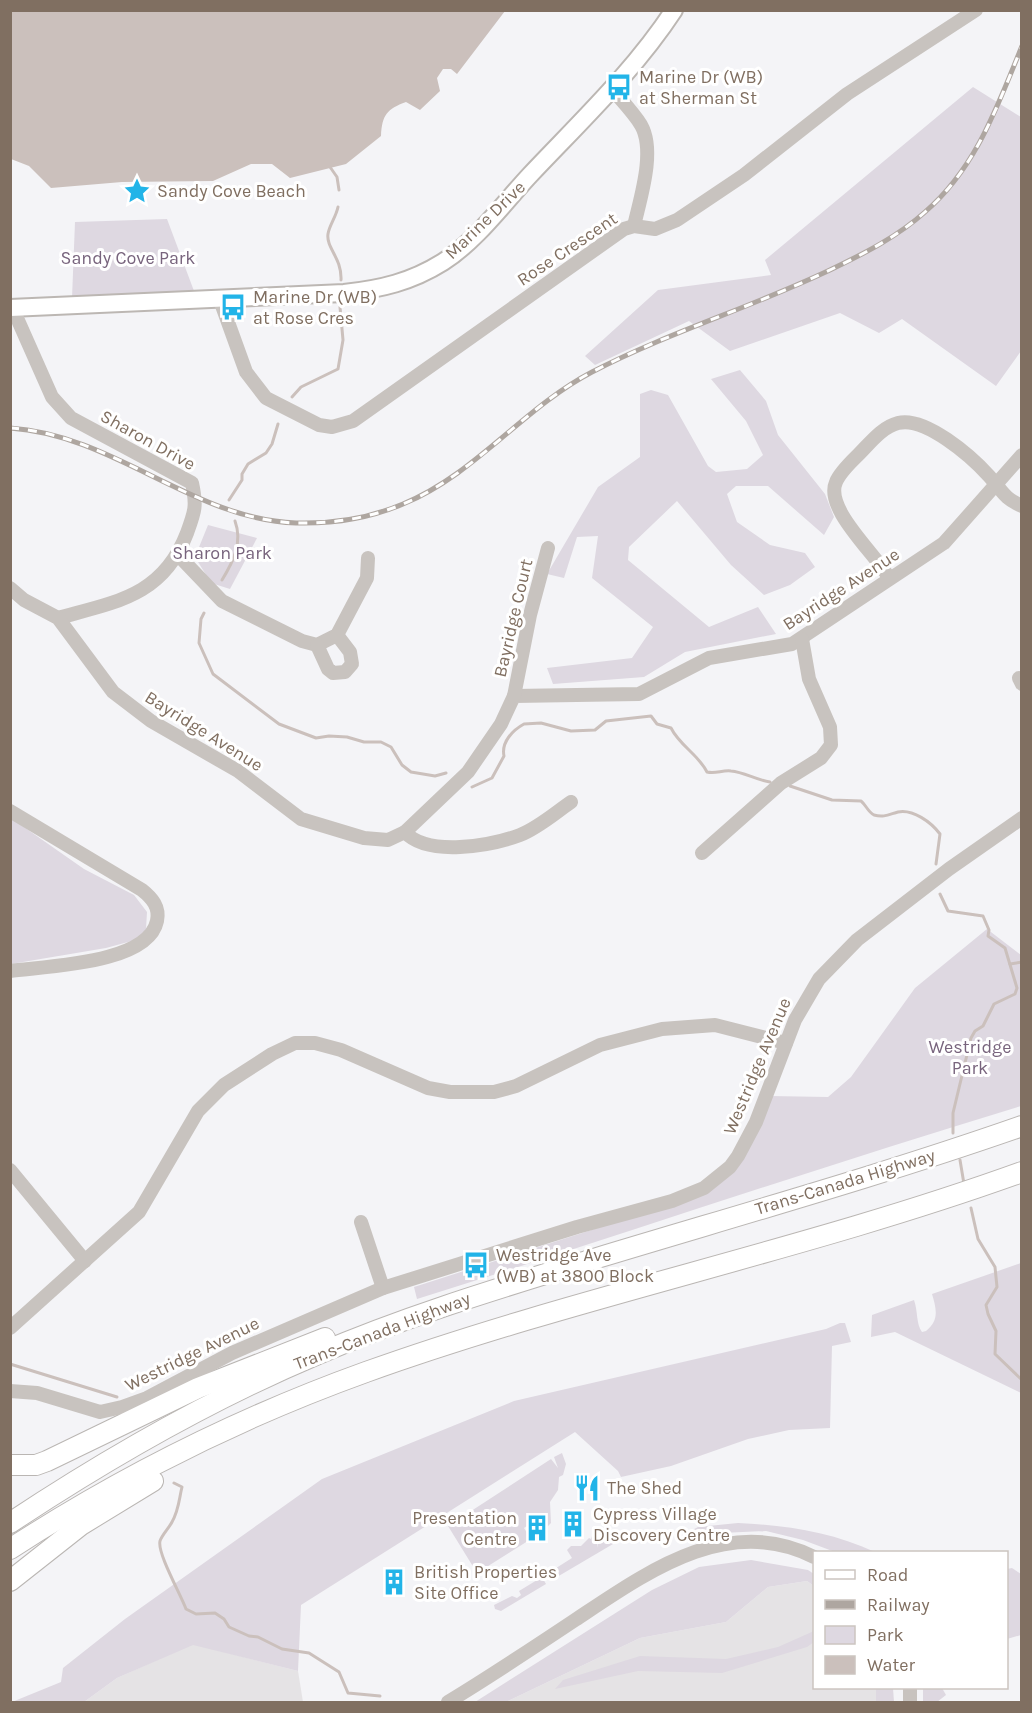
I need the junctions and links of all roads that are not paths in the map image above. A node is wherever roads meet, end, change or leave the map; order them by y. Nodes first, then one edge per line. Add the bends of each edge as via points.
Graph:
1 (674, 10) edge
2 (975, 10) edge
3 (611, 88) junction
4 (634, 226) junction
5 (214, 300) junction
6 (12, 309) edge
7 (1022, 455) edge
8 (997, 485) junction
9 (1022, 506) edge
10 (548, 548) dead end
11 (178, 555) junction
12 (368, 558) dead end
13 (889, 578) junction
14 (10, 588) edge
15 (58, 618) junction
16 (337, 635) junction
17 (802, 639) junction
18 (317, 645) junction
19 (514, 696) junction
20 (571, 802) dead end
21 (10, 811) edge
22 (1022, 818) edge
23 (405, 832) junction
24 (702, 853) dead end
25 (10, 971) edge
26 (786, 1043) junction
27 (1022, 1126) edge
28 (10, 1170) edge
29 (1022, 1172) edge
30 (361, 1222) dead end
31 (86, 1261) junction
32 (383, 1288) junction
33 (463, 1300) junction
34 (10, 1328) edge
35 (364, 1372) junction
36 (10, 1391) edge
37 (10, 1465) edge
38 (10, 1523) edge
39 (10, 1549) edge
40 (813, 1557) edge
41 (10, 1581) edge
42 (448, 1702) edge

1 - 3 main road, Marine Drive via 643,54
2 - 4 street, Rose Crescent via 847,94 744,175 677,220 655,228
3 - 4 street via 642,126 646,145 646,174
3 - 5 main road, Marine Drive via 462,246 420,275 383,289
4 - 5 street, Rose Crescent via 624,229 353,422 342,426 319,425 266,398 246,372
5 - 6 main road, Marine Drive
6 - 11 street, Sharon Drive via 52,397 71,418 192,483 197,506
7 - 8 street, Bayridge Avenue
8 - 9 street via 1006,499
8 - 13 street, Bayridge Avenue via 944,543
8 - 13 street via 960,450 924,425 898,423 877,435 843,471 834,494 838,511
10 - 19 street, Bayridge Court
11 - 15 street, Sharon Drive via 154,583 125,599
11 - 18 street via 222,601
12 - 16 street via 367,578
13 - 17 street, Bayridge Avenue
14 - 15 street, Bayridge Avenue
15 - 23 street, Bayridge Avenue via 113,692 151,721 238,771 301,819 364,838 387,840
16 - 18 street
16 - 18 street via 353,658 345,672 339,674 328,669
17 - 19 street, Bayridge Avenue via 781,648 709,658 639,694
17 - 24 street via 809,679 830,728 831,745 821,758 781,783 736,819
19 - 23 street, Bayridge Avenue via 501,724 468,772
20 - 23 street via 521,835 476,846 413,841
21 - 25 street via 142,890 153,901 158,915 151,936 132,950
22 - 26 street, Westridge Avenue via 949,869 842,954 806,998
26 - 31 street via 715,1025 662,1029 600,1045 516,1086 494,1092 450,1092 428,1088 341,1050 296,1043 224,1085 198,1111 139,1212
26 - 32 street, Westridge Avenue via 756,1122 738,1156 704,1188
27 - 33 highway, Trans-Canada Highway
28 - 31 street
29 - 35 highway, Trans-Canada Highway via 883,1219
30 - 32 street
31 - 34 street
32 - 36 street, Westridge Avenue via 232,1353 122,1407 100,1412 37,1393
33 - 37 highway via 393,1314 292,1350 198,1388 47,1461
33 - 38 highway, Trans-Canada Highway via 352,1340 246,1386 141,1441
35 - 39 highway, Trans-Canada Highway via 162,1461
35 - 41 highway via 132,1492 73,1531
40 - 42 street via 791,1548 751,1542 713,1545 684,1555 637,1580

